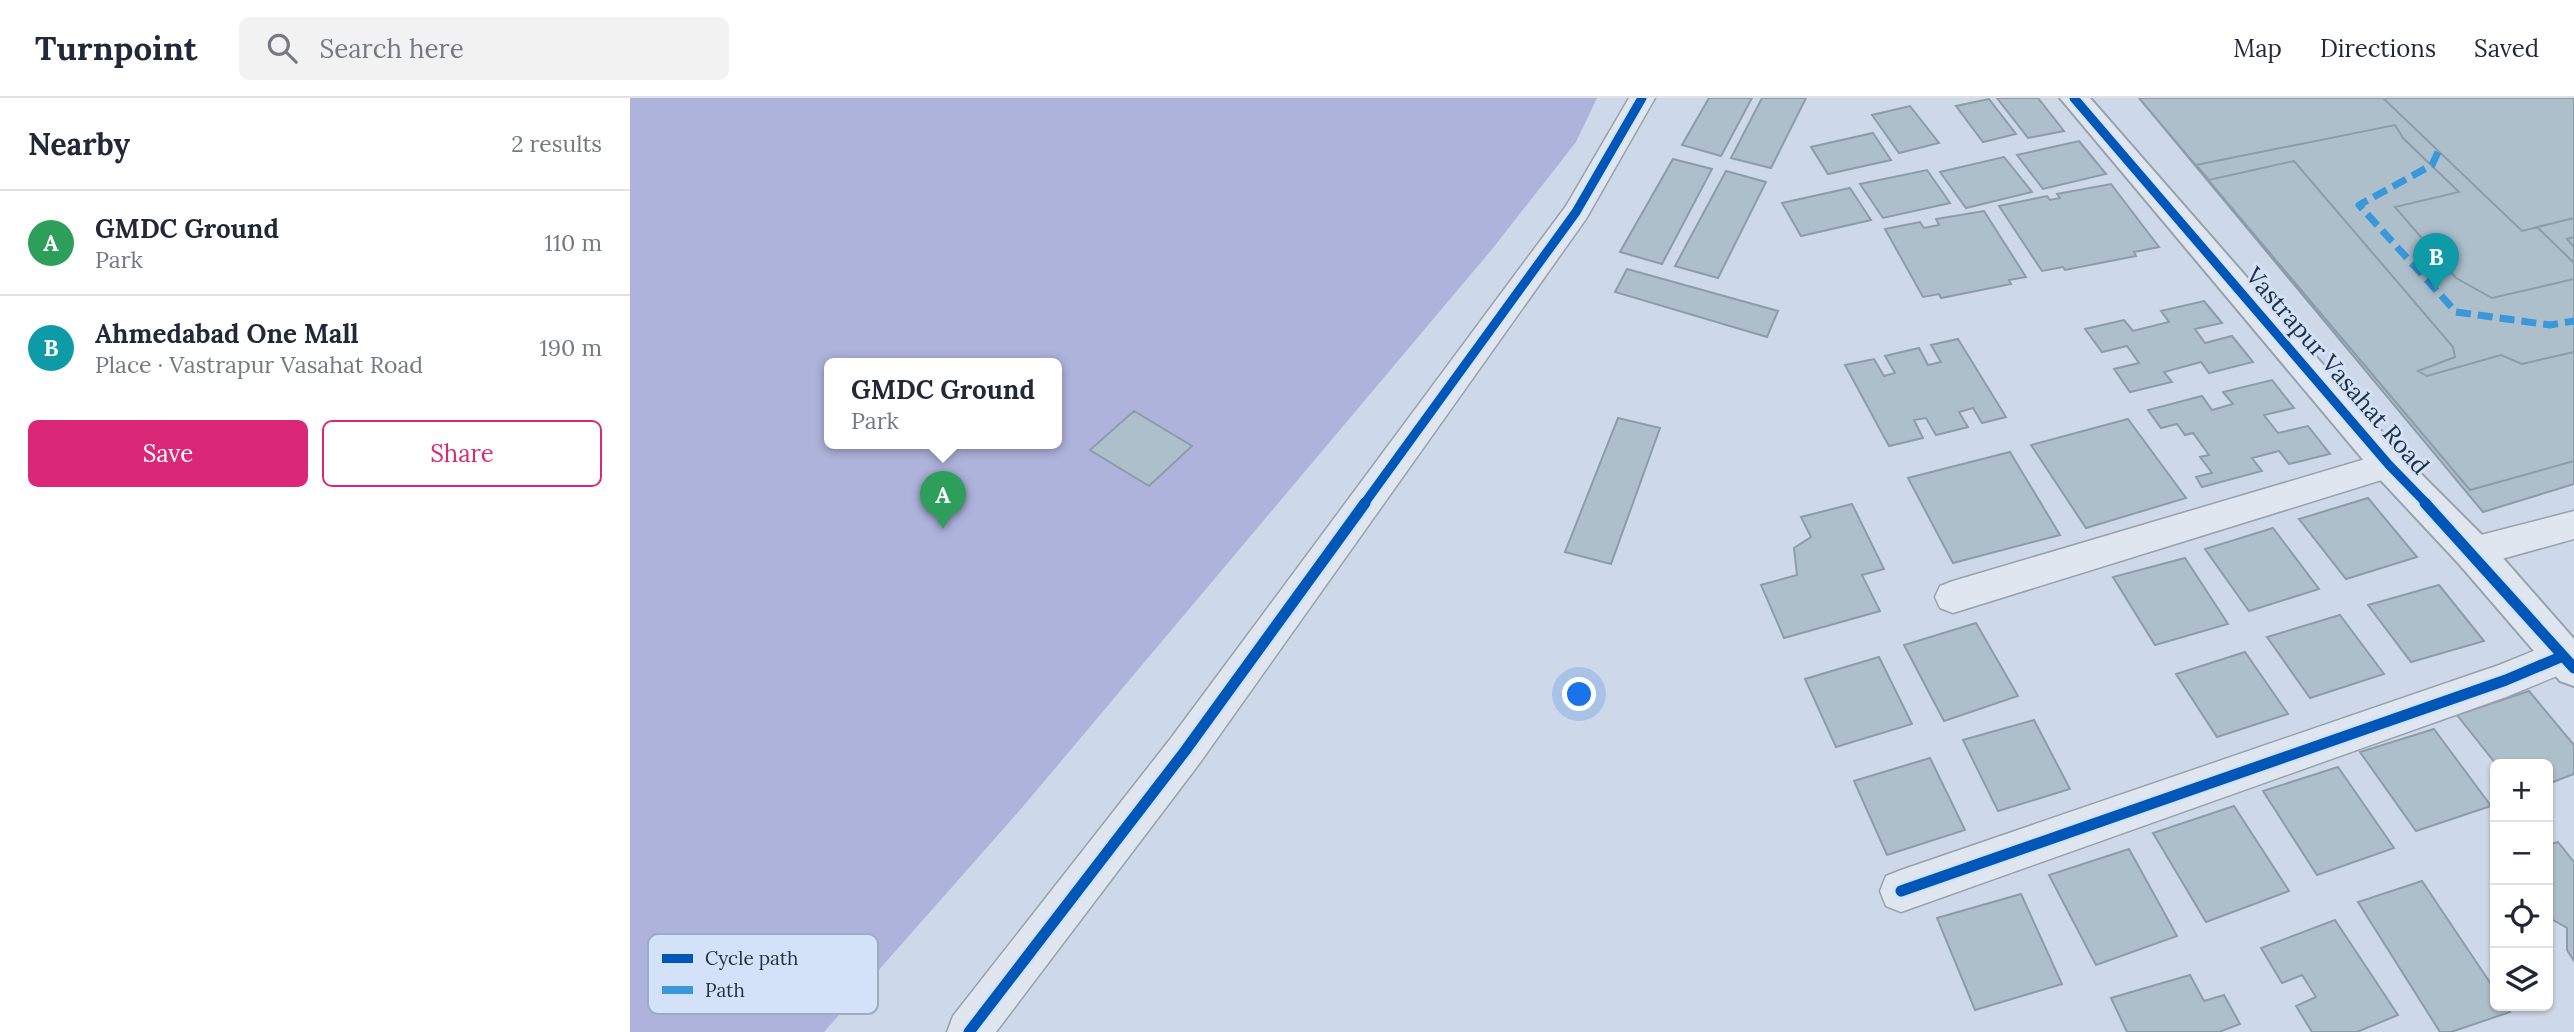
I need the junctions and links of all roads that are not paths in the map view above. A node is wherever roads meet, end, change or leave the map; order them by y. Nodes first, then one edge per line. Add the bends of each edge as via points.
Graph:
1 (1642, 98) edge
2 (2074, 98) edge
3 (2389, 465) junction
4 (2574, 525) edge
5 (2473, 552) junction
6 (1953, 597) dead end
7 (2569, 662) edge
8 (1901, 891) dead end
9 (969, 1032) edge

1 - 9 street via 1577,212 1185,751
2 - 3 street, Vastrapur Vasahat Road
3 - 5 street, Vastrapur Vasahat Road
3 - 6 street
4 - 5 street
5 - 7 street, Vastrapur Vasahat Road
7 - 8 street

